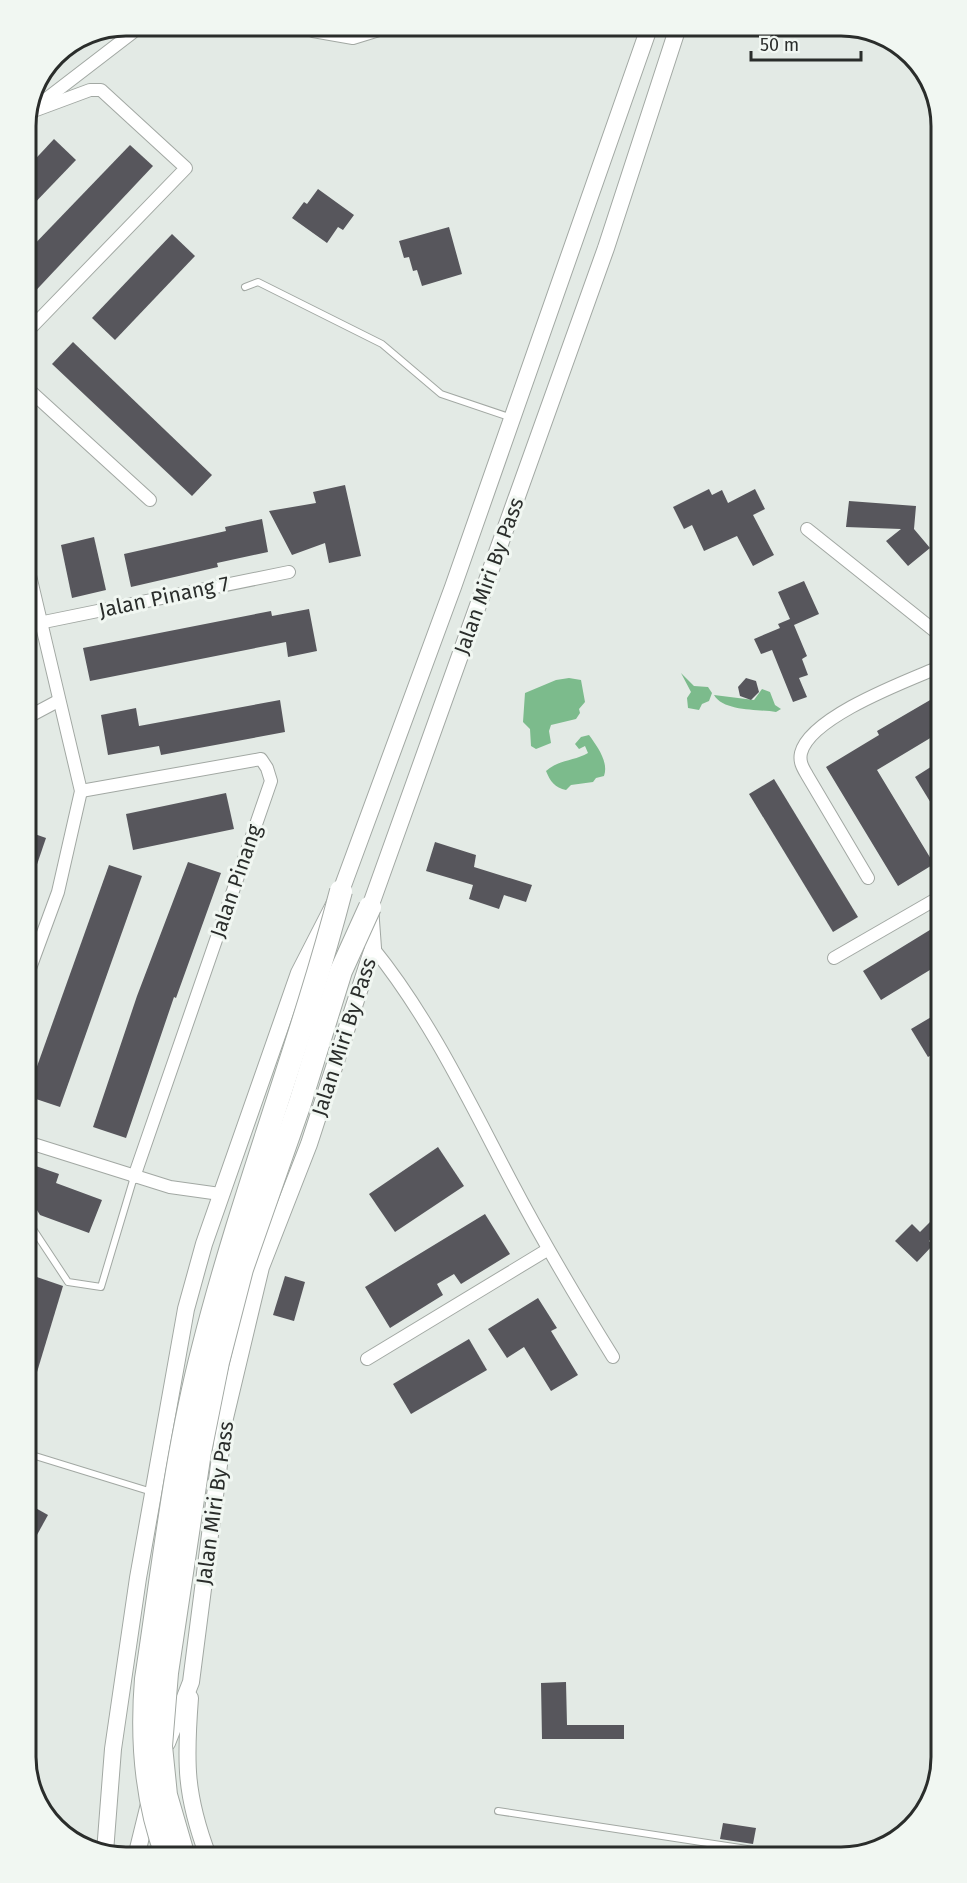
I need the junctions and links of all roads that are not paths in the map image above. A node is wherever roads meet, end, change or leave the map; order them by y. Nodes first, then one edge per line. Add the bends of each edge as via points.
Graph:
1 (128, 36) edge
2 (342, 36) edge
3 (360, 36) edge
4 (646, 36) edge
5 (675, 36) edge
6 (38, 106) edge
7 (38, 110) edge
8 (245, 287) dead end
9 (36, 324) edge
10 (36, 396) edge
11 (512, 418) junction
12 (150, 500) dead end
13 (807, 530) dead end
14 (289, 572) dead end
15 (36, 608) edge
16 (39, 623) junction
17 (931, 628) edge
18 (931, 671) edge
19 (58, 700) junction
20 (36, 712) edge
21 (81, 791) junction
22 (868, 878) dead end
23 (341, 891) junction
24 (931, 902) edge
25 (370, 907) junction
26 (373, 948) junction
27 (36, 953) edge
28 (834, 958) dead end
29 (36, 1145) edge
30 (134, 1176) junction
31 (220, 1194) junction
32 (36, 1235) edge
33 (547, 1250) junction
34 (613, 1357) dead end
35 (367, 1359) dead end
36 (36, 1456) edge
37 (152, 1492) junction
38 (191, 1682) junction
39 (498, 1811) dead end
40 (106, 1845) edge
41 (139, 1847) edge
42 (163, 1847) edge
43 (181, 1847) edge
44 (205, 1847) edge
45 (734, 1847) edge

1 - 6 street
2 - 3 street
4 - 11 main road, Jalan Miri By Pass
5 - 25 main road, Jalan Miri By Pass via 606,248
7 - 9 street via 96,88 186,168
8 - 11 lane via 258,282 354,328 381,344 441,394
10 - 12 street
11 - 23 main road, Jalan Miri By Pass
13 - 17 street
14 - 16 street, Jalan Pinang 7
15 - 16 street
16 - 19 street
18 - 22 street via 826,723 801,751 800,761 807,775
19 - 20 street
19 - 21 street
21 - 27 street via 58,892
21 - 30 street, Jalan Pinang via 261,759 271,781
23 - 31 main road, Jalan Miri By Pass via 298,974
23 - 42 highway, bridge via 318,979 241,1210 202,1349 180,1456 143,1714 145,1766
24 - 28 street
25 - 26 main road, Jalan Miri By Pass
25 - 43 highway, bridge via 341,971 242,1269 202,1441 167,1672 161,1746 166,1795
26 - 33 street via 401,983
26 - 38 main road, Jalan Miri By Pass via 309,1144 261,1266 225,1418
29 - 30 street
30 - 31 street via 170,1187
30 - 32 lane via 100,1287 68,1282
31 - 37 main road, Jalan Miri By Pass via 186,1309
33 - 34 street
33 - 35 street
36 - 37 lane
37 - 40 main road, Jalan Miri By Pass via 113,1749
38 - 41 main road, Jalan Miri By Pass via 169,1736
38 - 44 main road via 187,1779 193,1816
39 - 45 lane

